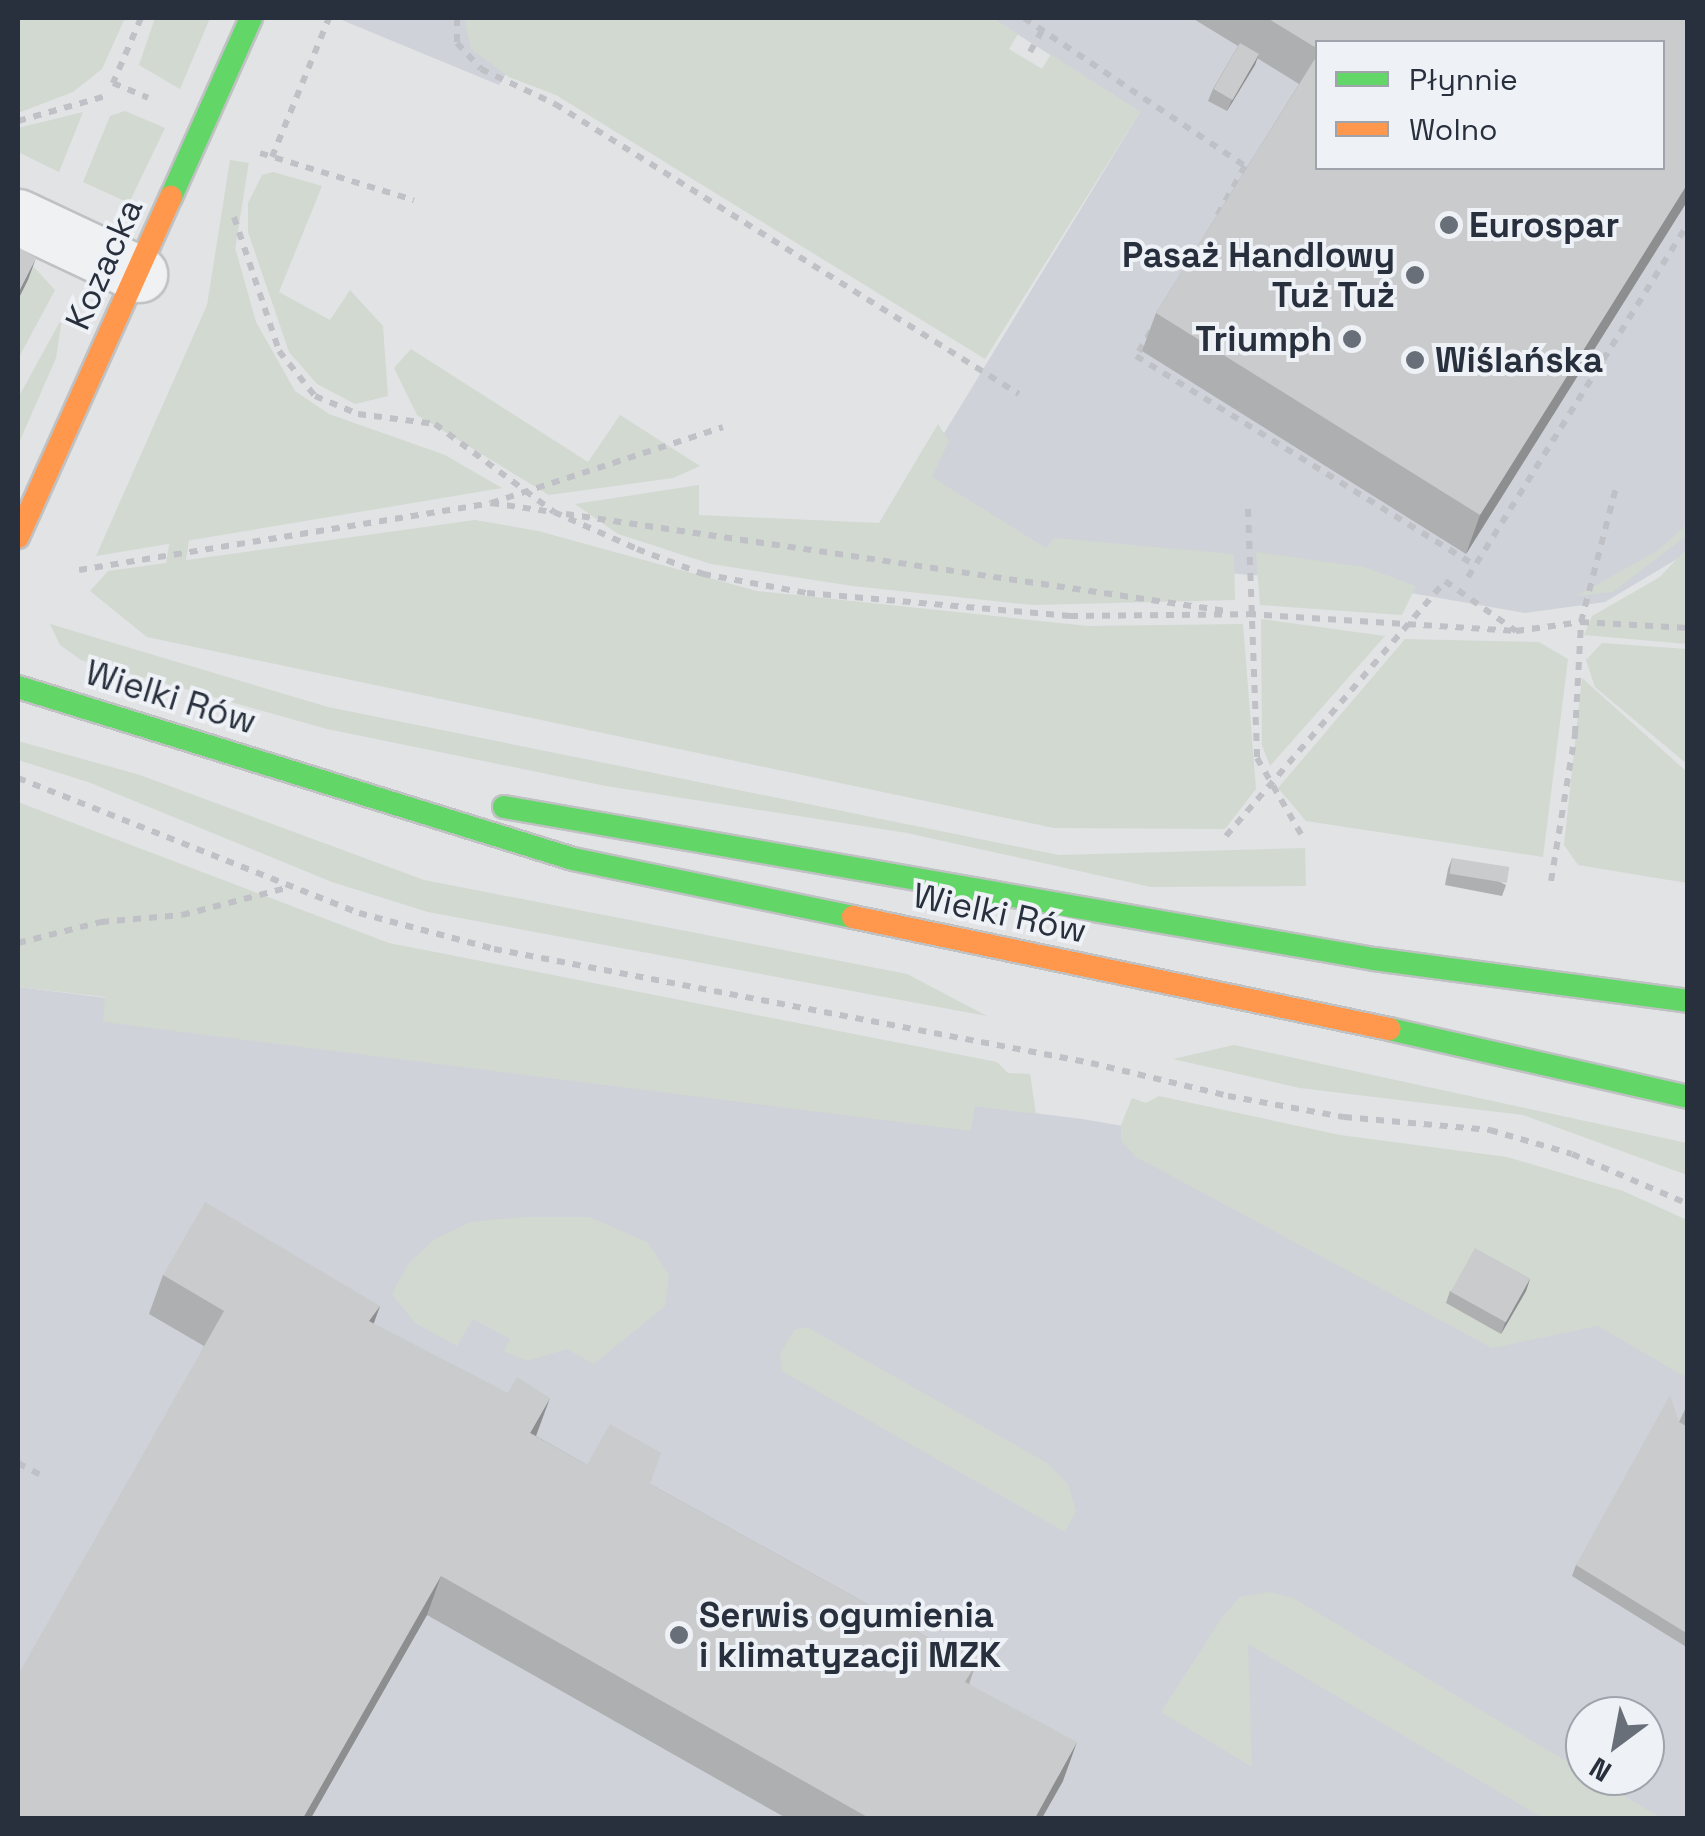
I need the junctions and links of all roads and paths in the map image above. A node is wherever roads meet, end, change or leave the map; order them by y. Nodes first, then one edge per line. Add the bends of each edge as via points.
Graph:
1 (141, 18) edge
2 (251, 18) edge
3 (329, 18) edge
4 (457, 18) edge
5 (1024, 18) edge
6 (1042, 29) junction
7 (1030, 52) dead end
8 (106, 96) dead end
9 (18, 121) edge
10 (205, 122) junction
11 (260, 153) dead end
12 (272, 158) junction
13 (414, 200) dead end
14 (234, 216) dead end
15 (18, 217) edge
16 (1688, 223) edge
17 (1206, 235) edge
18 (140, 274) junction
19 (1156, 322) dead end
20 (1019, 394) dead end
21 (723, 427) dead end
22 (1617, 484) dead end
23 (527, 492) junction
24 (492, 503) junction
25 (1248, 509) dead end
26 (554, 512) junction
27 (18, 538) edge
28 (1476, 565) junction
29 (80, 570) dead end
30 (1468, 577) dead end
31 (1248, 614) junction
32 (1581, 622) junction
33 (1405, 626) junction
34 (1688, 628) edge
35 (1516, 631) junction
36 (18, 687) edge
37 (304, 774) junction
38 (18, 778) edge
39 (1267, 785) junction
40 (1301, 834) dead end
41 (1226, 836) dead end
42 (1551, 881) dead end
43 (291, 887) junction
44 (18, 943) edge
45 (1688, 1001) edge
46 (1688, 1098) edge
47 (1688, 1204) edge
48 (18, 1463) edge
49 (42, 1476) dead end

1 - 10 path via 113,83
2 - 10 street, Kozacka
3 - 12 path
4 - 20 path via 457,43 481,69 556,104
5 - 6 path
6 - 7 path
6 - 17 path via 1245,166
8 - 9 path
10 - 18 street, Kozacka
11 - 12 path
12 - 13 path
14 - 23 path via 255,291 299,382 358,414 435,424
15 - 18 street
16 - 28 path
18 - 27 street, Kozacka
19 - 28 path via 1136,356
21 - 23 path
22 - 32 path
23 - 24 path
23 - 26 path
24 - 26 path
24 - 29 path
25 - 31 path
26 - 31 path
26 - 31 path via 703,574 807,594 1070,616
28 - 30 path
31 - 33 path
31 - 39 path via 1257,758
32 - 34 path
32 - 35 path
32 - 42 path via 1575,734
33 - 35 path
33 - 35 path via 1445,581
33 - 39 path
36 - 37 street, Wielki Rów
37 - 45 street, Wielki Rów via 1123,910 1374,959
37 - 46 street, Wielki Rów via 574,859 1470,1045
38 - 43 path
39 - 40 path
39 - 41 path
43 - 44 path via 182,915 101,922
43 - 47 path via 494,949 1091,1063 1228,1096 1490,1130 1572,1154
48 - 49 path

